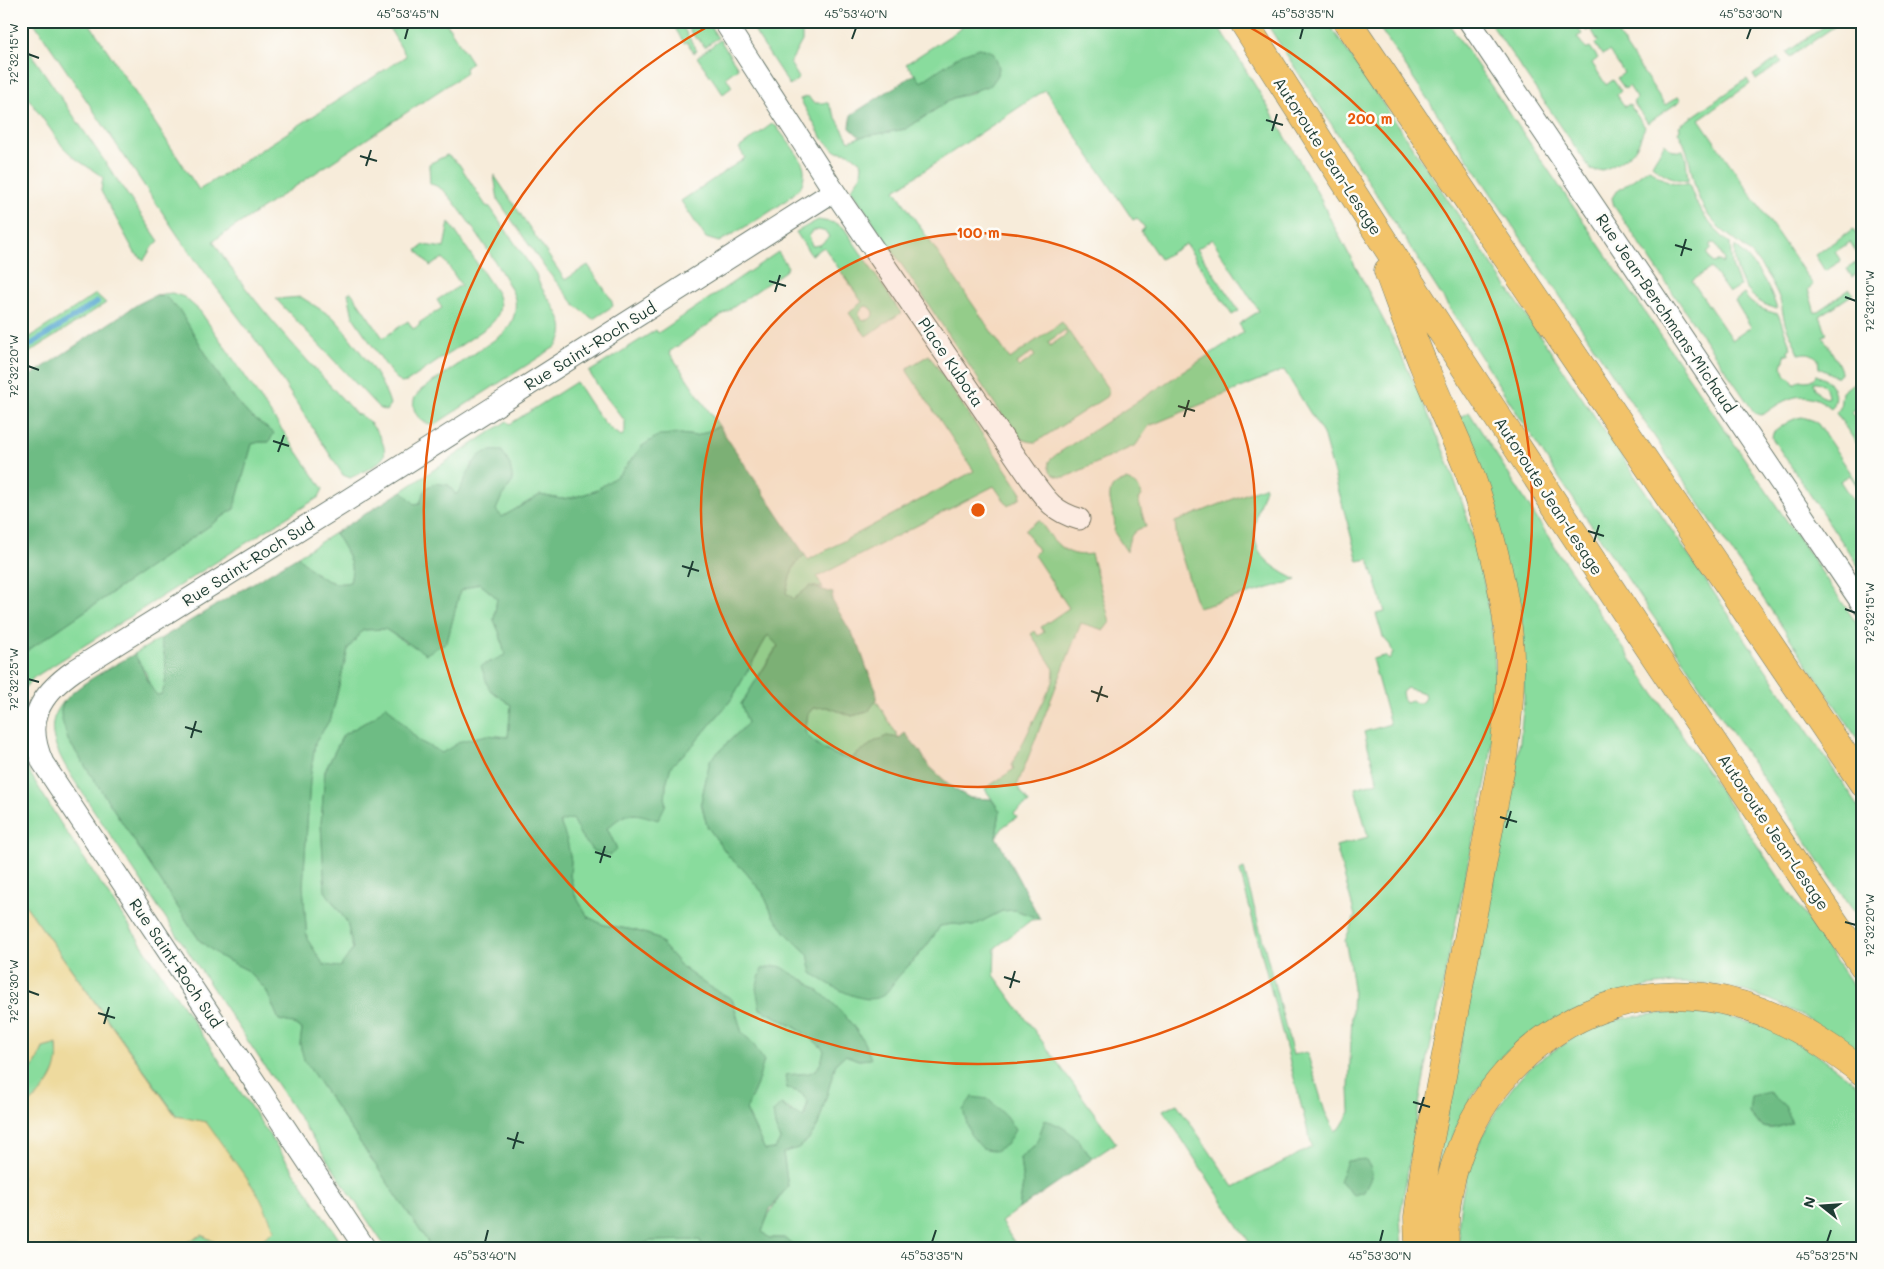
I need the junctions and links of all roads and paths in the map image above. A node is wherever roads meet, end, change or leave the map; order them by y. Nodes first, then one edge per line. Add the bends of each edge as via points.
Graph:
1 (724, 21) edge
2 (1242, 21) edge
3 (1347, 21) edge
4 (1468, 21) edge
5 (834, 190) junction
6 (1370, 223) junction
7 (1079, 519) dead end
8 (1863, 605) edge
9 (1863, 783) edge
10 (1863, 965) edge
11 (1863, 1072) edge
12 (365, 1248) edge
13 (1418, 1248) edge
14 (1445, 1248) edge

1 - 5 street
2 - 6 highway, Autoroute Jean-Lesage
3 - 9 highway
4 - 8 street, Rue Jean-Berchmans-Michaud
5 - 7 street, Place Kubota via 1046,500 1062,513
5 - 12 street, Rue Saint-Roch Sud via 75,670 53,687 41,704 34,738 43,763
6 - 10 highway, Autoroute Jean-Lesage via 1543,488
6 - 13 highway via 1480,506 1501,583 1510,652 1503,756 1425,1164 1418,1217
11 - 14 highway via 1792,1025 1757,1009 1723,1000 1693,996 1651,998 1588,1014 1557,1030 1530,1050 1478,1111 1452,1175 1446,1204

